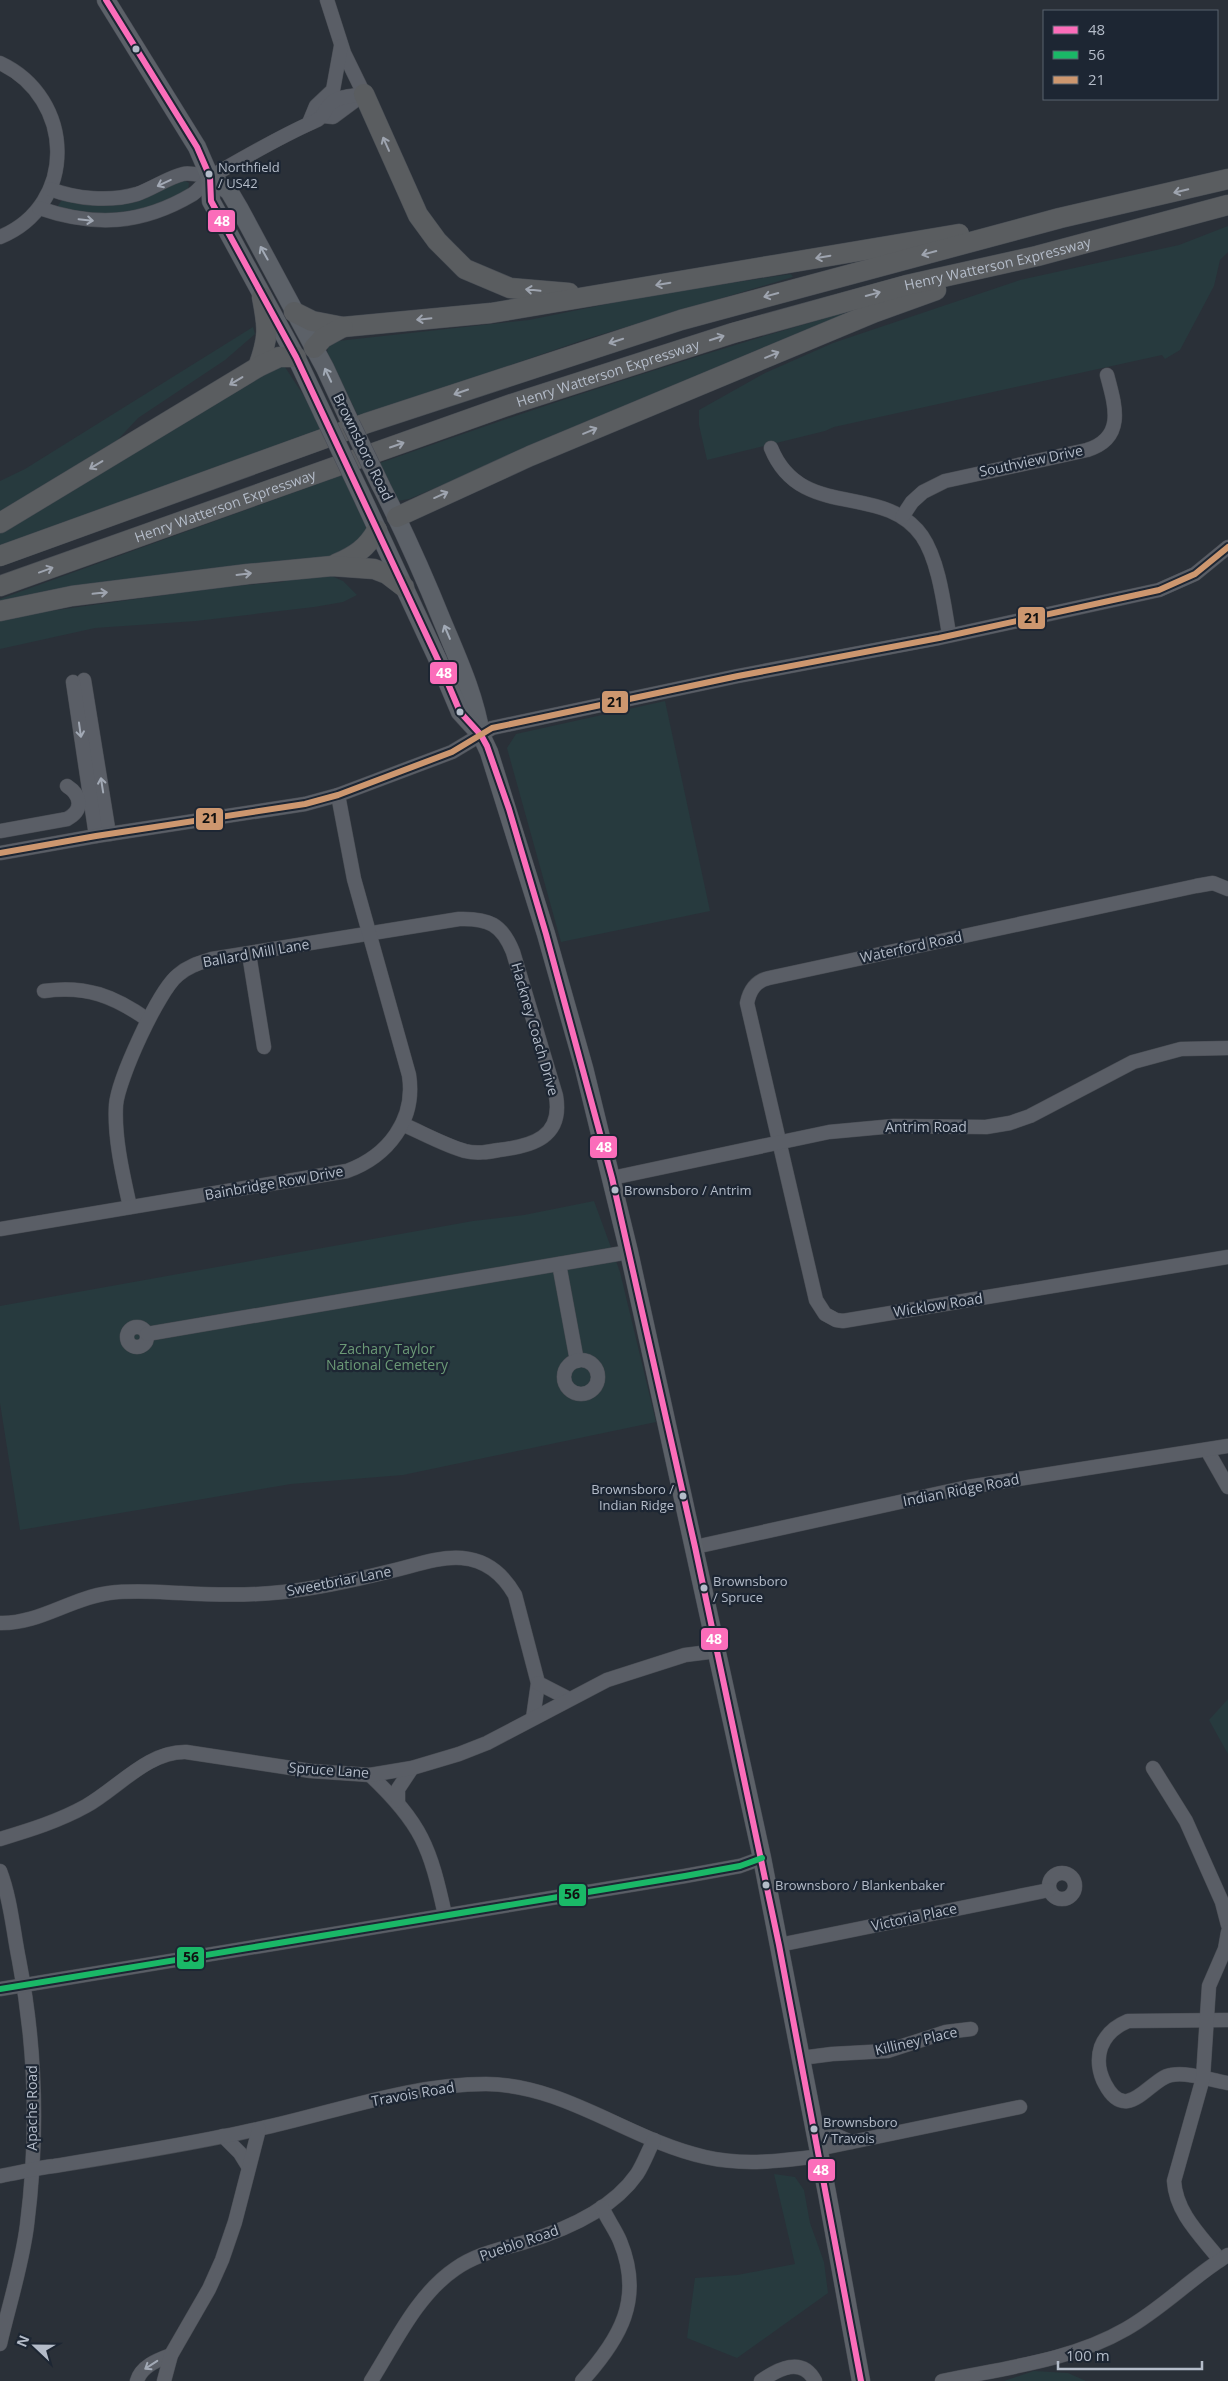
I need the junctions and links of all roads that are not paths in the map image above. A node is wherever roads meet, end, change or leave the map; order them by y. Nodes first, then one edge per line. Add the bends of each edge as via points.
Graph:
1 (106, 0) edge
2 (327, 0) edge
3 (341, 46) junction
4 (0, 63) edge
5 (364, 94) junction
6 (309, 123) junction
7 (210, 177) junction
8 (1228, 179) edge
9 (45, 199) junction
10 (1228, 205) edge
11 (1060, 218) junction
12 (0, 237) edge
13 (1037, 256) junction
14 (599, 295) junction
15 (262, 298) junction
16 (294, 312) junction
17 (343, 327) junction
18 (314, 348) junction
19 (296, 357) junction
20 (258, 367) junction
21 (1107, 375) dead end
22 (772, 448) dead end
23 (397, 517) junction
24 (902, 517) junction
25 (0, 524) edge
26 (377, 530) junction
27 (1228, 547) edge
28 (0, 556) edge
29 (332, 566) junction
30 (0, 586) edge
31 (404, 587) junction
32 (0, 611) edge
33 (949, 634) junction
34 (79, 681) dead end
35 (481, 735) junction
36 (67, 786) dead end
37 (338, 795) junction
38 (0, 831) edge
39 (102, 835) junction
40 (0, 853) edge
41 (1228, 889) edge
42 (493, 924) joint
43 (369, 933) junction
44 (249, 954) junction
45 (44, 991) dead end
46 (148, 1020) junction
47 (264, 1047) dead end
48 (1228, 1048) edge
49 (402, 1124) junction
50 (779, 1142) junction
51 (612, 1178) junction
52 (130, 1207) junction
53 (0, 1229) edge
54 (629, 1252) junction
55 (1228, 1257) edge
56 (559, 1264) junction
57 (146, 1334) dead end
58 (577, 1361) dead end
59 (1228, 1446) edge
60 (1207, 1450) junction
61 (1228, 1487) edge
62 (696, 1548) junction
63 (0, 1623) edge
64 (717, 1650) junction
65 (538, 1683) junction
66 (570, 1699) junction
67 (533, 1718) junction
68 (412, 1768) junction
69 (1153, 1768) dead end
70 (370, 1775) junction
71 (398, 1801) junction
72 (0, 1839) edge
73 (762, 1858) junction
74 (0, 1871) edge
75 (1049, 1890) dead end
76 (445, 1915) junction
77 (1228, 1925) edge
78 (1228, 1932) edge
79 (779, 1945) junction
80 (24, 1986) junction
81 (0, 1989) edge
82 (1207, 2020) junction
83 (1228, 2020) edge
84 (971, 2030) dead end
85 (801, 2058) junction
86 (1203, 2078) junction
87 (1228, 2083) edge
88 (1020, 2107) dead end
89 (259, 2129) junction
90 (223, 2136) junction
91 (654, 2140) junction
92 (818, 2148) junction
93 (248, 2166) junction
94 (32, 2170) junction
95 (0, 2176) edge
96 (602, 2207) junction
97 (1224, 2257) edge
98 (0, 2344) edge
99 (171, 2354) junction
100 (137, 2381) edge
101 (164, 2381) edge
102 (371, 2381) edge
103 (582, 2381) edge
104 (761, 2381) edge
105 (815, 2381) edge
106 (860, 2381) edge
107 (942, 2381) edge

1 - 7 main road via 192,139
2 - 3 street
3 - 5 street
3 - 6 street via 333,90 316,106
4 - 9 street via 30,83 51,114 57,159
5 - 6 street via 333,117 324,116
14 -> 5 highway via 510,288 465,269 437,241 418,215
6 - 7 street
7 -> 9 street via 184,174 151,189 117,198 73,196
9 -> 7 street via 84,221 109,221 152,213 194,193
7 - 15 main road, Brownsboro Road via 211,201
16 -> 7 main road, Brownsboro Road via 229,191
8 -> 11 highway, Henry Watterson Expressway
9 - 12 street via 18,228
10 - 13 highway, Henry Watterson Expressway
11 -> 14 highway
11 -> 28 highway, Henry Watterson Expressway via 681,320 368,423
23 -> 13 highway via 530,456 875,312
30 -> 13 highway, Henry Watterson Expressway via 578,382 785,318 907,285
14 -> 17 highway via 491,313
15 - 19 main road, Brownsboro Road
15 - 20 highway via 268,331
16 - 17 highway via 312,321
16 - 18 main road, Brownsboro Road
17 - 18 highway via 323,338
18 - 19 main road
23 -> 18 main road, Brownsboro Road, bridge
19 - 20 highway via 279,357
19 - 26 main road, Brownsboro Road, bridge
20 -> 25 highway
21 - 24 street, Southview Drive via 1115,419 1112,430 1102,442 1087,450 945,481 923,492
22 - 24 street via 782,468 807,489 868,504
23 - 26 main road
35 -> 23 main road, Brownsboro Road via 471,692
24 - 33 street via 919,533 934,561
26 - 29 highway via 355,556
26 - 31 main road, Brownsboro Road
27 - 33 street via 1195,574 1159,590
29 - 31 highway via 374,569
32 -> 29 highway via 72,596
31 - 35 main road, Brownsboro Road via 460,712
33 - 35 street via 492,728
34 - 39 street
35 - 37 street via 452,752
35 - 51 main road, Brownsboro Road via 493,760 546,934
36 - 38 street via 76,792 79,801 74,815
37 - 39 street via 305,804
37 - 43 street, Bainbridge Row Drive via 348,853
39 - 40 street
41 - 50 street, Waterford Road via 1213,884 1196,886 762,980 752,987 748,1010
42 - 43 street, Ballard Mill Lane via 459,919
42 - 49 street, Hackney Coach Drive via 505,934 521,978 556,1096 554,1124 543,1138 528,1145 480,1153 455,1148
43 - 44 street, Ballard Mill Lane
43 - 49 street, Bainbridge Row Drive via 410,1083 407,1114
44 - 46 street, Ballard Mill Lane via 212,959 188,968 171,981
44 - 47 street
45 - 46 street via 73,988 96,993
46 - 52 street, Ballard Mill Lane via 125,1071 116,1103 116,1123
48 - 50 street, Antrim Road via 1157,1053 1010,1123 864,1128
49 - 52 street, Bainbridge Row Drive via 374,1158 347,1171
50 - 51 street, Antrim Road
50 - 55 street, Wicklow Road via 816,1300 825,1314 836,1320
51 - 54 main road, Brownsboro Road
52 - 53 street, Bainbridge Row Drive
54 - 56 street
54 - 62 main road, Brownsboro Road
56 - 57 street
56 - 58 street
59 - 60 street, Indian Ridge Road
60 - 61 street
60 - 62 street, Indian Ridge Road via 968,1487
62 - 64 main road, Brownsboro Road
63 - 65 street, Sweetbriar Lane via 44,1616 86,1598 108,1593 221,1595 282,1592 326,1586 446,1558 462,1558 485,1564 509,1583 519,1604
64 - 66 street, Spruce Lane via 685,1655 641,1668 607,1680
64 - 73 main road, Brownsboro Road
65 - 66 street
65 - 67 street, Sweetbriar Lane
66 - 67 street, Spruce Lane
67 - 68 street, Spruce Lane via 487,1743
68 - 70 street, Spruce Lane
68 - 71 street via 398,1789
69 - 77 street via 1190,1829 1222,1902
70 - 71 street
70 - 72 street, Spruce Lane via 186,1752 166,1754 152,1759 114,1788 64,1817
71 - 76 street via 427,1847
73 - 76 street via 740,1866
73 - 79 main road, Brownsboro Road
74 - 80 street, Apache Road
75 - 79 street, Victoria Place
76 - 80 street
78 - 82 street via 1209,1986
79 - 85 main road, Brownsboro Road
80 - 81 street
80 - 94 street, Apache Road via 34,2082
82 - 83 street
82 - 86 street
82 - 86 street via 1128,2021 1108,2034 1099,2054 1103,2080 1109,2091 1122,2100 1142,2096 1169,2075
84 - 85 street, Killiney Place via 946,2032 887,2051
85 - 92 main road, Brownsboro Road
86 - 87 street
86 - 97 street via 1176,2169 1175,2188 1181,2209
88 - 92 street, Travois Road via 852,2142 837,2136
89 - 90 street, Travois Road
89 - 91 street, Travois Road via 423,2090 488,2084 542,2092
89 - 93 street
90 - 93 street
90 - 94 street, Travois Road
91 - 92 street, Travois Road via 732,2162 767,2162
91 - 96 street, Pueblo Road via 633,2179
92 - 106 main road, Brownsboro Road
93 - 99 street via 222,2260
94 - 95 street, Travois Road
94 - 98 street, Apache Road via 25,2235
96 - 102 street, Pueblo Road via 555,2232 474,2258 455,2269 426,2296
96 - 103 street via 626,2262 629,2301 613,2343
97 - 107 street via 1153,2312 1093,2345
99 -> 100 street via 145,2368
99 - 101 street
104 - 105 street via 788,2366 805,2370

